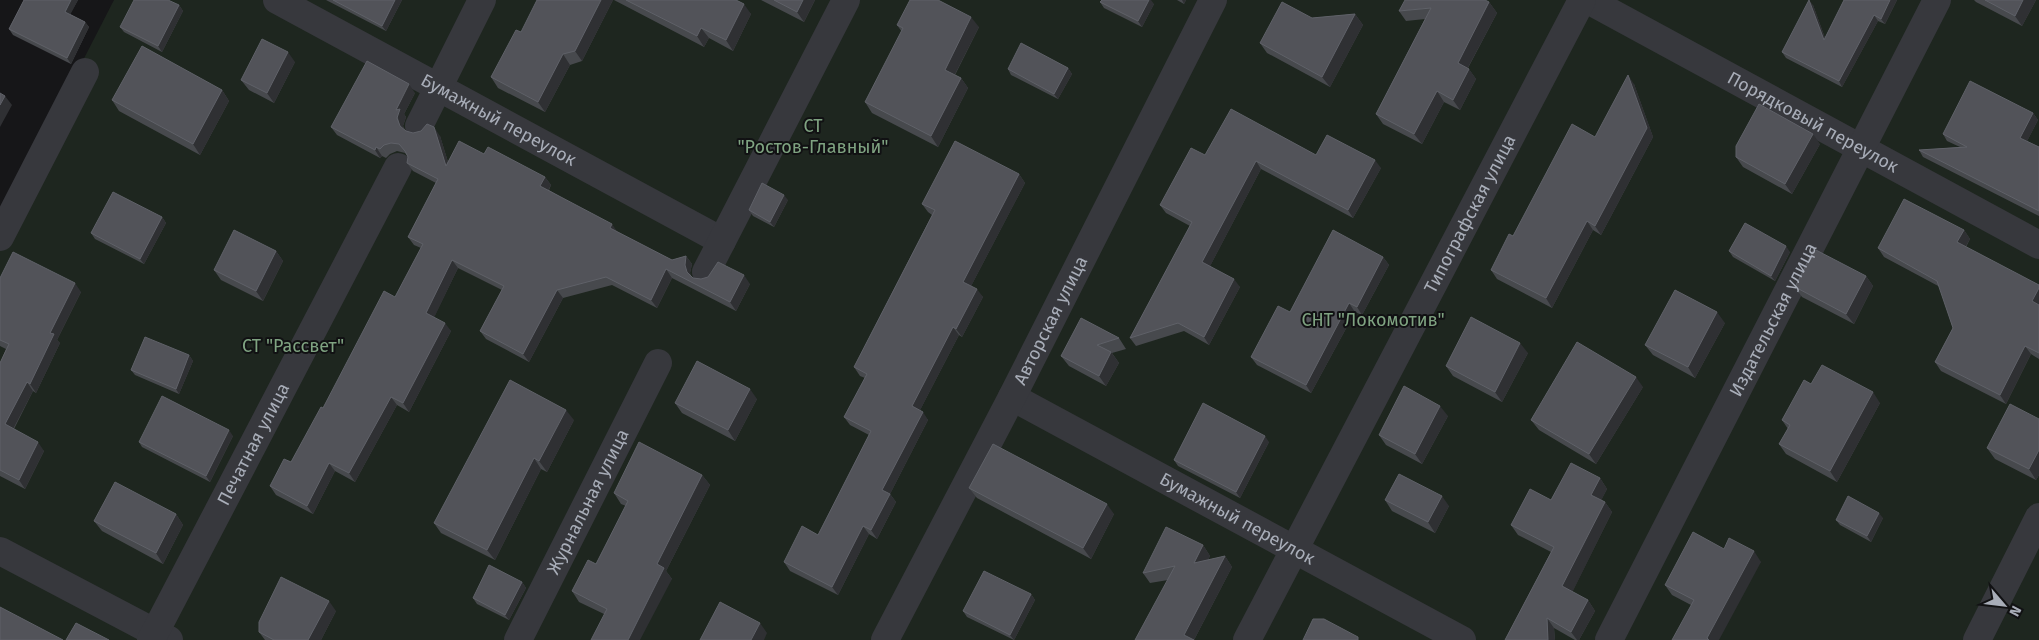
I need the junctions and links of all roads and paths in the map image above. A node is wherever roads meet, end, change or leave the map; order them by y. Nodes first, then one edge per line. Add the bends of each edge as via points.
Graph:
1 (277, 0) edge
2 (482, 0) edge
3 (846, 0) edge
4 (1212, 0) edge
5 (1582, 0) edge
6 (1588, 0) edge
7 (1937, 0) edge
8 (86, 72) dead end
9 (439, 88) junction
10 (419, 126) dead end
11 (1861, 148) junction
12 (398, 167) dead end
13 (0, 236) edge
14 (722, 241) junction
15 (2039, 244) edge
16 (706, 272) dead end
17 (658, 363) dead end
18 (1012, 397) junction
19 (2039, 517) edge
20 (1294, 550) junction
21 (0, 551) edge
22 (158, 637) edge
23 (518, 640) edge
24 (885, 640) edge
25 (1247, 640) edge
26 (1462, 640) edge
27 (1610, 640) edge
28 (1977, 640) edge

1 - 9 street, Бумажный переулок
2 - 9 street
3 - 14 street
4 - 18 street, Авторская улица
5 - 20 street, Типографская улица
6 - 11 street, Порядковый переулок
7 - 11 street, Издательская улица
8 - 13 street
9 - 10 street
9 - 14 street, Бумажный переулок
11 - 15 street, Порядковый переулок
11 - 27 street, Издательская улица
12 - 22 street, Печатная улица
14 - 16 street
17 - 23 street, Журнальная улица
18 - 20 street, Бумажный переулок
18 - 24 street, Авторская улица
19 - 28 street
20 - 25 street, Типографская улица
20 - 26 street, Бумажный переулок
21 - 22 street

